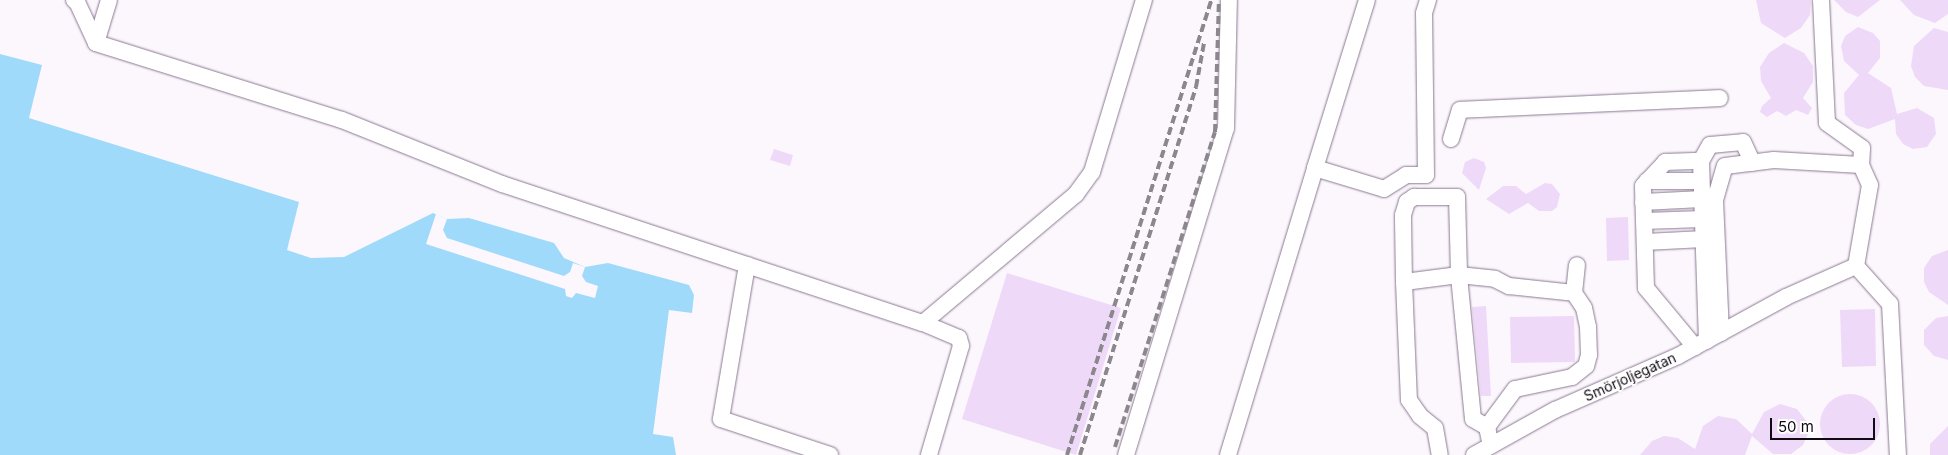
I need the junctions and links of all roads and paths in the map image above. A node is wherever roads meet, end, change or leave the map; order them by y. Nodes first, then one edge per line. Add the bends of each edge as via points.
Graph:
1 (109, 0) edge
2 (1144, 0) edge
3 (1229, 0) edge
4 (1367, 0) edge
5 (1428, 0) edge
6 (1821, 0) edge
7 (76, 1) edge
8 (96, 43) junction
9 (1720, 98) dead end
10 (1452, 139) dead end
11 (1700, 161) junction
12 (1753, 163) junction
13 (1861, 165) junction
14 (1315, 168) junction
15 (1647, 181) junction
16 (1701, 182) junction
17 (1702, 200) junction
18 (1643, 202) junction
19 (1703, 219) junction
20 (1644, 221) junction
21 (1704, 239) junction
22 (1645, 242) junction
23 (747, 265) junction
24 (1577, 265) dead end
25 (1856, 266) junction
26 (1459, 276) junction
27 (1404, 282) junction
28 (1574, 293) junction
29 (924, 323) junction
30 (1708, 340) junction
31 (1487, 427) junction
32 (1491, 446) junction
33 (830, 455) edge
34 (929, 455) edge
35 (1126, 455) edge
36 (1228, 455) edge
37 (1440, 455) edge
38 (1474, 455) edge
39 (1898, 455) edge

1 - 8 lane
2 - 29 lane via 1092,172 1076,194
3 - 35 lane via 1226,128
4 - 14 lane
5 - 14 lane via 1424,13 1426,175 1406,175 1384,189
6 - 13 lane via 1827,123 1862,148
7 - 8 lane
8 - 23 lane via 342,120 502,184
9 - 10 lane via 1460,110
11 - 12 lane via 1710,145 1743,142
11 - 15 lane via 1665,162
11 - 16 lane
12 - 13 lane via 1774,160
12 - 30 lane via 1724,166 1715,200
13 - 25 lane via 1870,185
14 - 36 lane
15 - 16 lane
15 - 18 lane via 1643,186
16 - 17 lane
17 - 18 lane
17 - 19 lane
18 - 20 lane
19 - 20 lane
19 - 21 lane
20 - 22 lane
21 - 22 lane
21 - 30 lane
22 - 30 lane via 1646,288
23 - 29 lane
23 - 33 lane via 721,419
24 - 28 lane
25 - 30 lane, Smörjoljegatan via 1786,297
25 - 39 lane via 1890,304
26 - 27 lane
26 - 27 lane via 1457,197 1414,197 1407,202 1402,214
26 - 28 lane via 1495,279 1509,286
26 - 31 lane via 1473,419
27 - 37 lane via 1409,400 1420,416 1435,428
28 - 31 lane via 1584,308 1588,327 1586,366 1572,377 1515,389
29 - 34 lane via 959,338 961,346
30 - 32 lane, Smörjoljegatan via 1555,410
31 - 32 lane
32 - 38 lane, Smörjoljegatan

